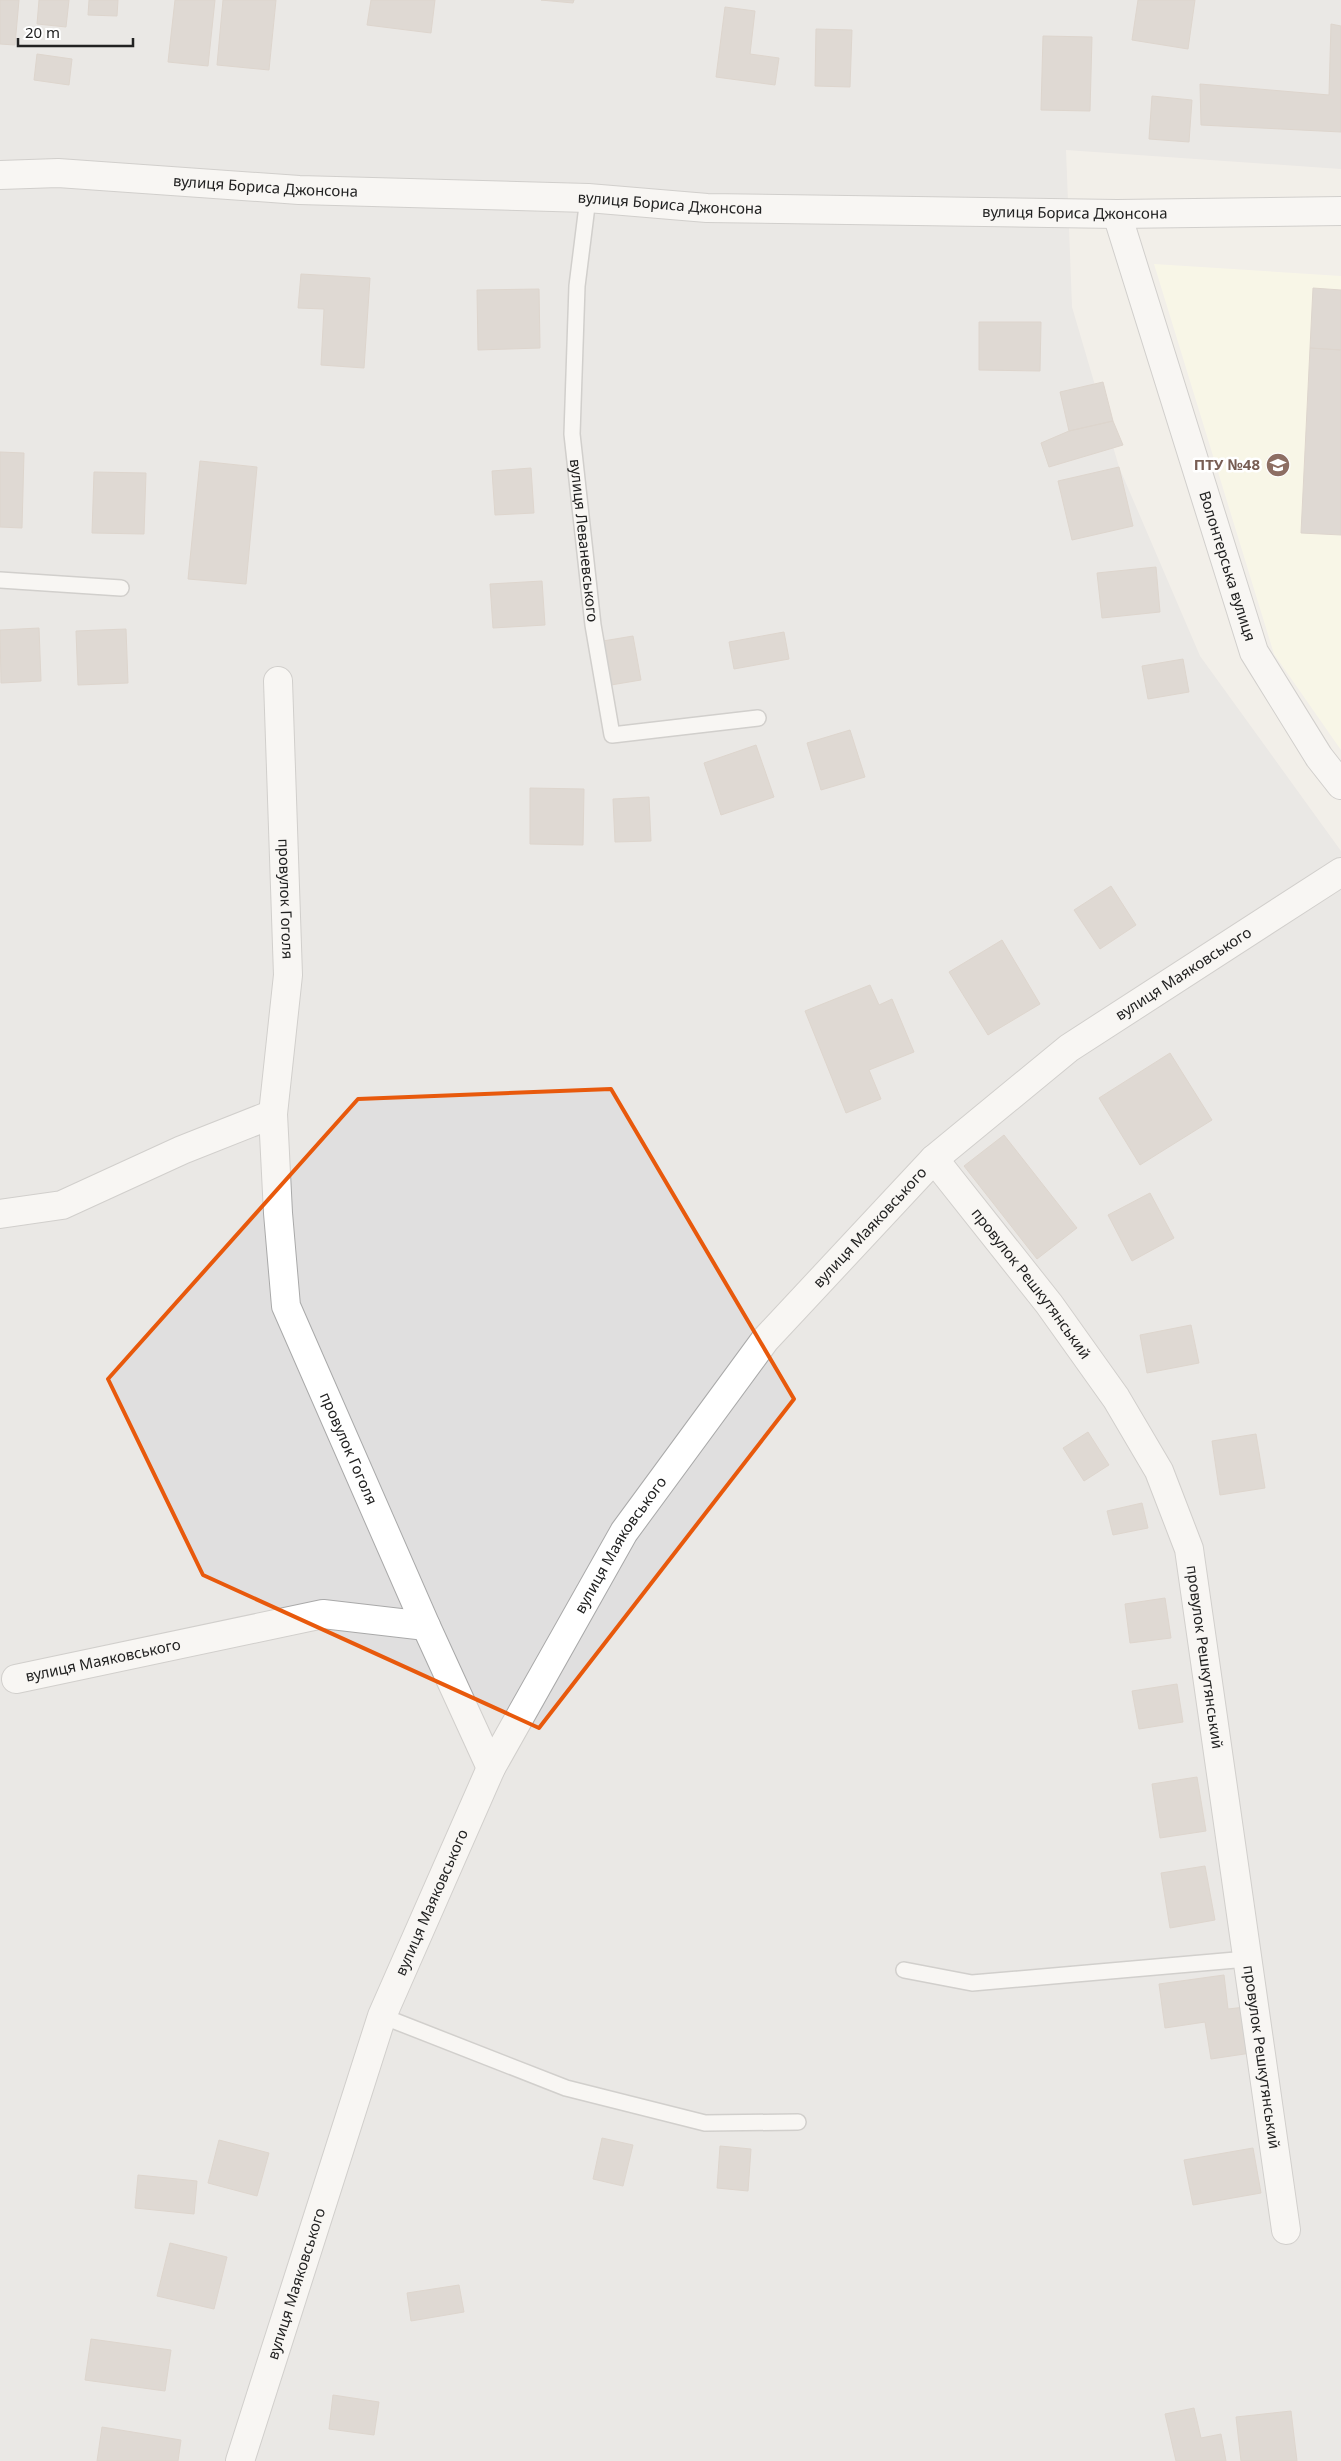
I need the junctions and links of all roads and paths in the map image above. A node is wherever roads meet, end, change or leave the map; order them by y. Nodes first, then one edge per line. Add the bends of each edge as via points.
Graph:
1 (0, 176) edge
2 (588, 198) junction
3 (1341, 211) edge
4 (1117, 214) junction
5 (0, 580) edge
6 (122, 588) dead end
7 (278, 681) dead end
8 (758, 718) dead end
9 (1341, 785) edge
10 (1341, 872) edge
11 (272, 1114) junction
12 (934, 1158) junction
13 (0, 1214) edge
14 (426, 1626) junction
15 (16, 1679) dead end
16 (492, 1768) junction
17 (1247, 1959) junction
18 (904, 1970) dead end
19 (382, 2016) junction
20 (798, 2122) dead end
21 (1286, 2230) dead end
22 (240, 2461) edge

1 - 2 street, вулиця Бориса Джонсона via 58,173 300,190
2 - 4 street, вулиця Бориса Джонсона via 707,208
2 - 8 lane, вулиця Леваневського via 577,286 572,434 592,625 612,735
3 - 4 street, вулиця Бориса Джонсона
4 - 9 street, Волонтерська вулиця via 1254,652 1319,757
5 - 6 lane
7 - 11 street, провулок Гоголя via 288,975
10 - 12 street, вулиця Маяковського via 1068,1048
11 - 13 street via 182,1150 62,1205
11 - 14 street, провулок Гоголя via 286,1306
12 - 16 street, вулиця Маяковського via 765,1340 624,1532
12 - 17 street, провулок Решкутянський via 1049,1304 1116,1398 1159,1471 1189,1549
14 - 15 street, вулиця Маяковського via 323,1614
14 - 16 street, провулок Гоголя
16 - 19 street, вулиця Маяковського
17 - 18 lane via 972,1983
17 - 21 street, провулок Решкутянський
19 - 20 lane via 566,2088 705,2123
19 - 22 street, вулиця Маяковського

